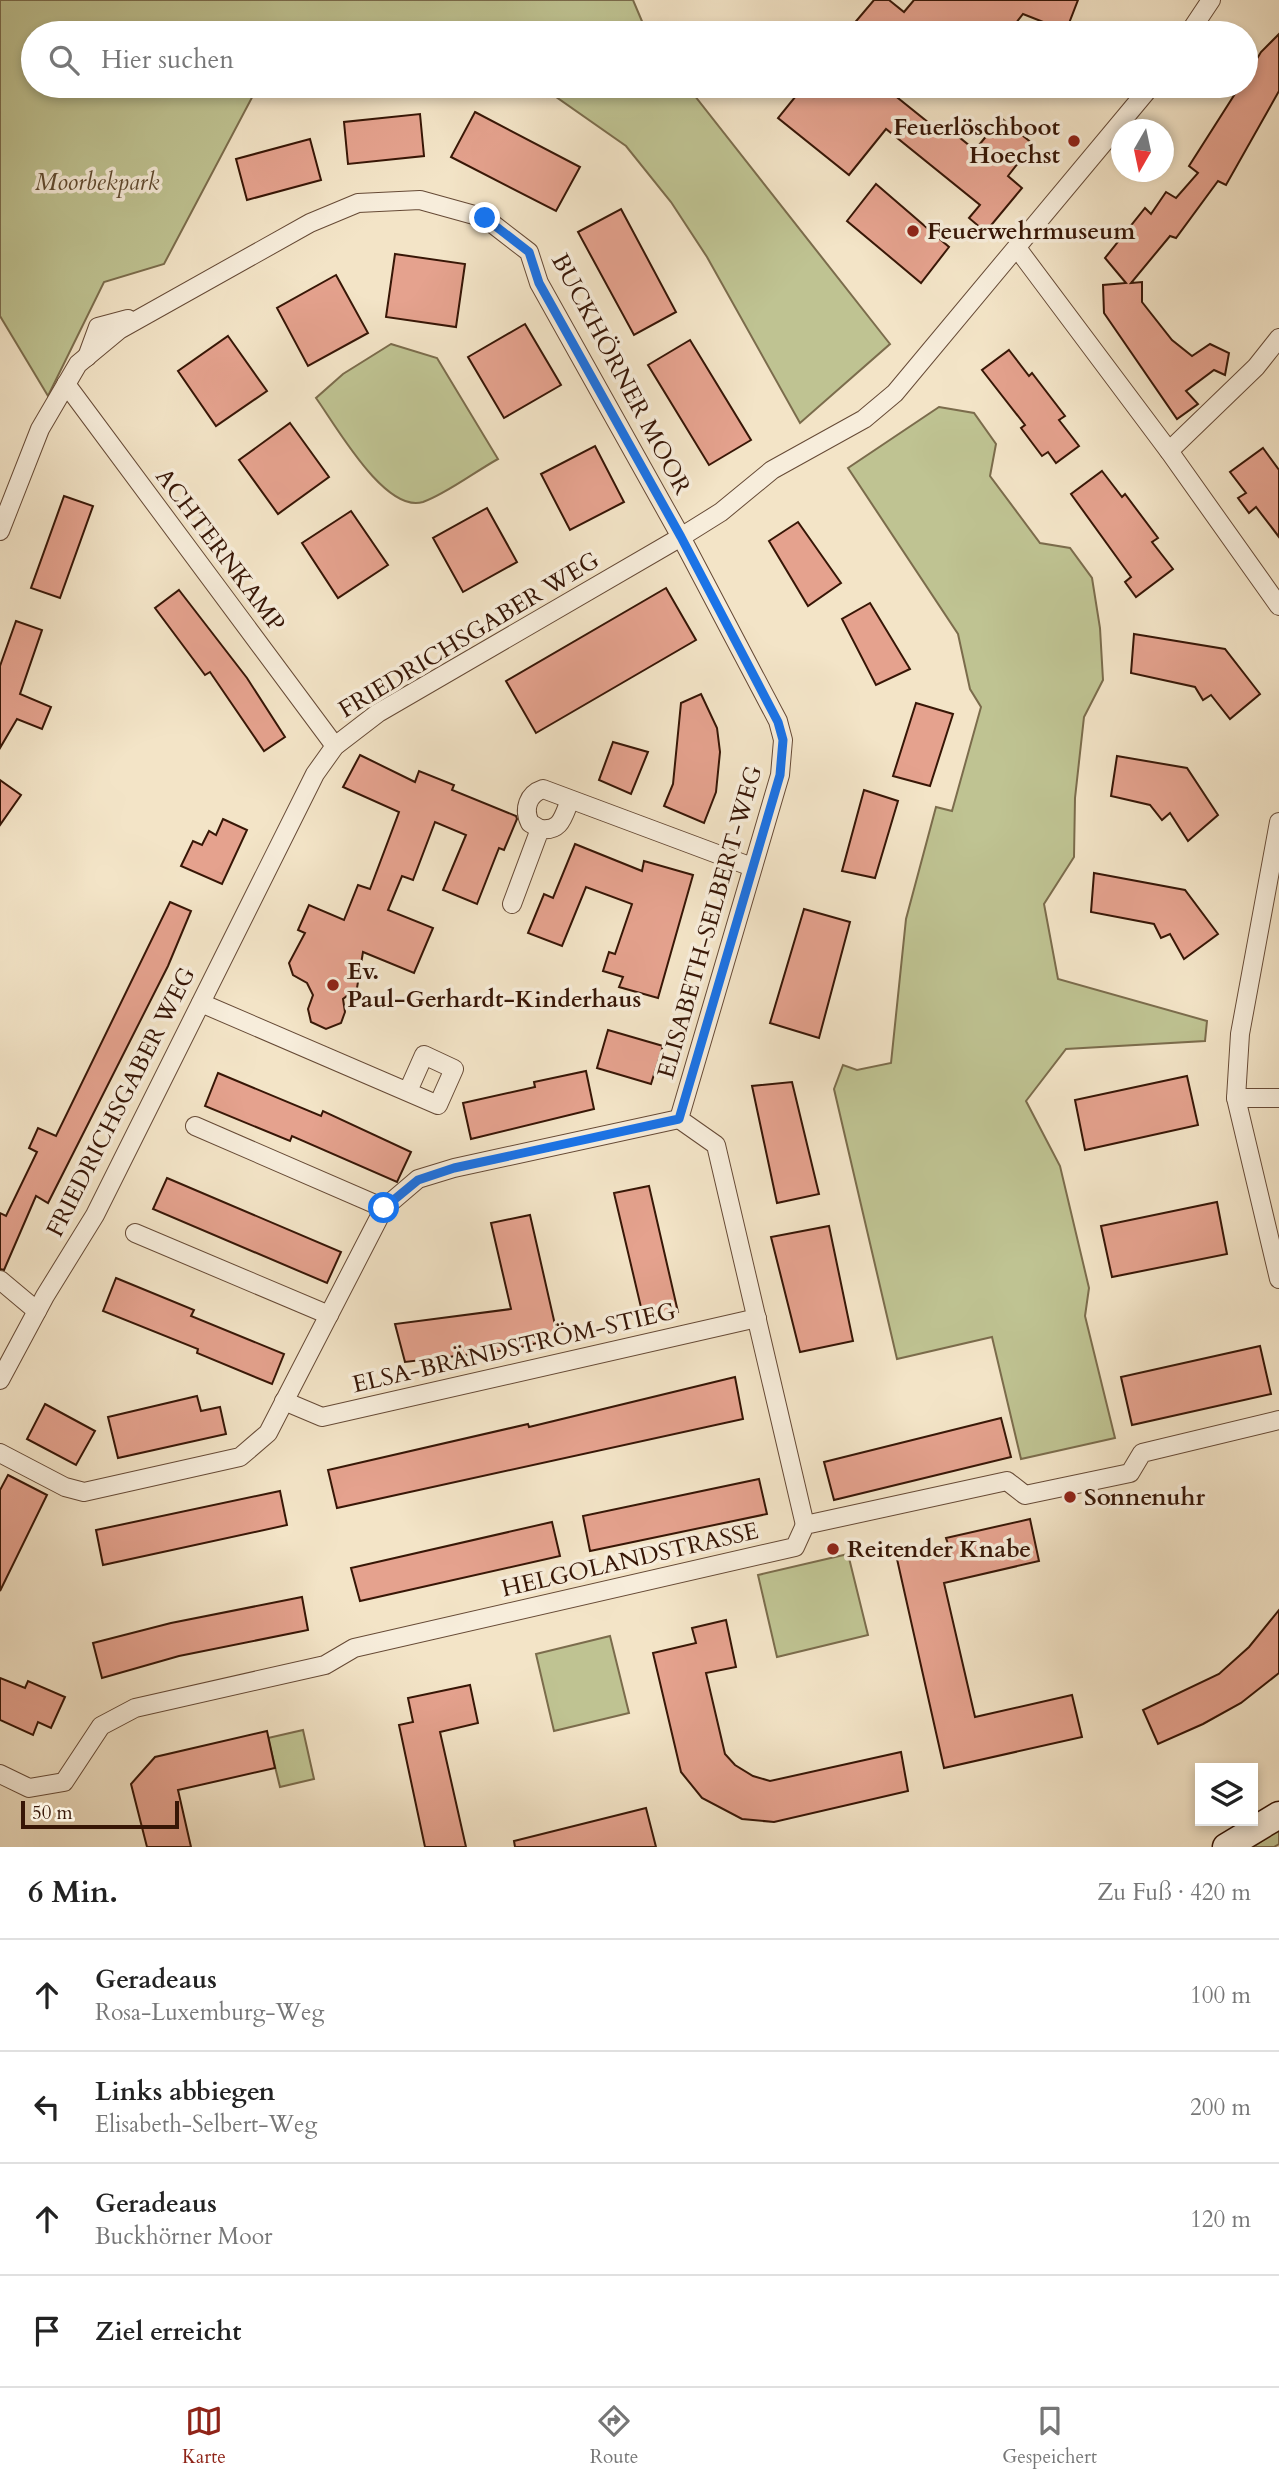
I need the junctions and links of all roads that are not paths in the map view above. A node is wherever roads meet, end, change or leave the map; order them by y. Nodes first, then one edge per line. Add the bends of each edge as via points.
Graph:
1 (1211, 0) edge
2 (1197, 21) edge
3 (1141, 98) edge
4 (1017, 248) junction
5 (1279, 338) edge
6 (66, 384) junction
7 (1169, 451) junction
8 (0, 531) edge
9 (681, 537) junction
10 (1279, 607) edge
11 (335, 746) junction
12 (570, 800) junction
13 (1279, 822) edge
14 (540, 830) junction
15 (1277, 846) edge
16 (752, 867) junction
17 (512, 904) dead end
18 (201, 1003) junction
19 (408, 1091) dead end
20 (1236, 1098) junction
21 (1279, 1098) edge
22 (679, 1119) junction
23 (195, 1126) dead end
24 (384, 1208) junction
25 (135, 1233) dead end
26 (1279, 1279) edge
27 (0, 1280) edge
28 (37, 1311) junction
29 (329, 1315) junction
30 (757, 1318) junction
31 (0, 1380) edge
32 (284, 1401) junction
33 (1279, 1420) edge
34 (0, 1453) edge
35 (805, 1525) junction
36 (0, 1774) edge
37 (1279, 1815) edge
38 (1226, 1847) edge

1 - 2 street
3 - 4 street, FRIEDRICHSGABER WEG
4 - 7 street
4 - 9 street, FRIEDRICHSGABER WEG via 895,393 864,419 772,470 721,512
5 - 7 street via 1256,367
6 - 8 street, BUCKHÖRNER MOOR via 40,429
6 - 9 street, BUCKHÖRNER MOOR via 78,364 120,330 310,223 358,203 420,201 485,218 529,252 539,283
6 - 11 street, ACHTERNKAMP
7 - 10 street
9 - 11 street, FRIEDRICHSGABER WEG via 386,708
9 - 16 street, ELISABETH-SELBERT-WEG via 778,722 783,740 780,775
11 - 18 street, FRIEDRICHSGABER WEG via 315,774
12 - 14 street via 556,828
12 - 14 street via 543,789 533,795 527,816
12 - 16 street
13 - 15 street
14 - 17 street
15 - 20 street via 1240,1034
16 - 22 street, ELISABETH-SELBERT-WEG
18 - 19 street
18 - 28 street, FRIEDRICHSGABER WEG via 94,1216
20 - 21 street
20 - 26 street
22 - 24 street via 442,1172 418,1180
22 - 30 street via 716,1145
23 - 24 street
24 - 29 street
25 - 29 street
27 - 28 street
28 - 31 street, FRIEDRICHSGABER WEG
29 - 32 street
30 - 32 street, ELSA-BRÄNDSTRÖM-STIEG via 322,1417
30 - 35 street
32 - 34 street via 268,1433 240,1457 84,1492
33 - 35 street via 1142,1453 1130,1473 1025,1495 1007,1481
35 - 36 street, HELGOLANDSTRASSE via 795,1547 355,1648 325,1665 135,1709 101,1726 64,1782 29,1788
37 - 38 main road

